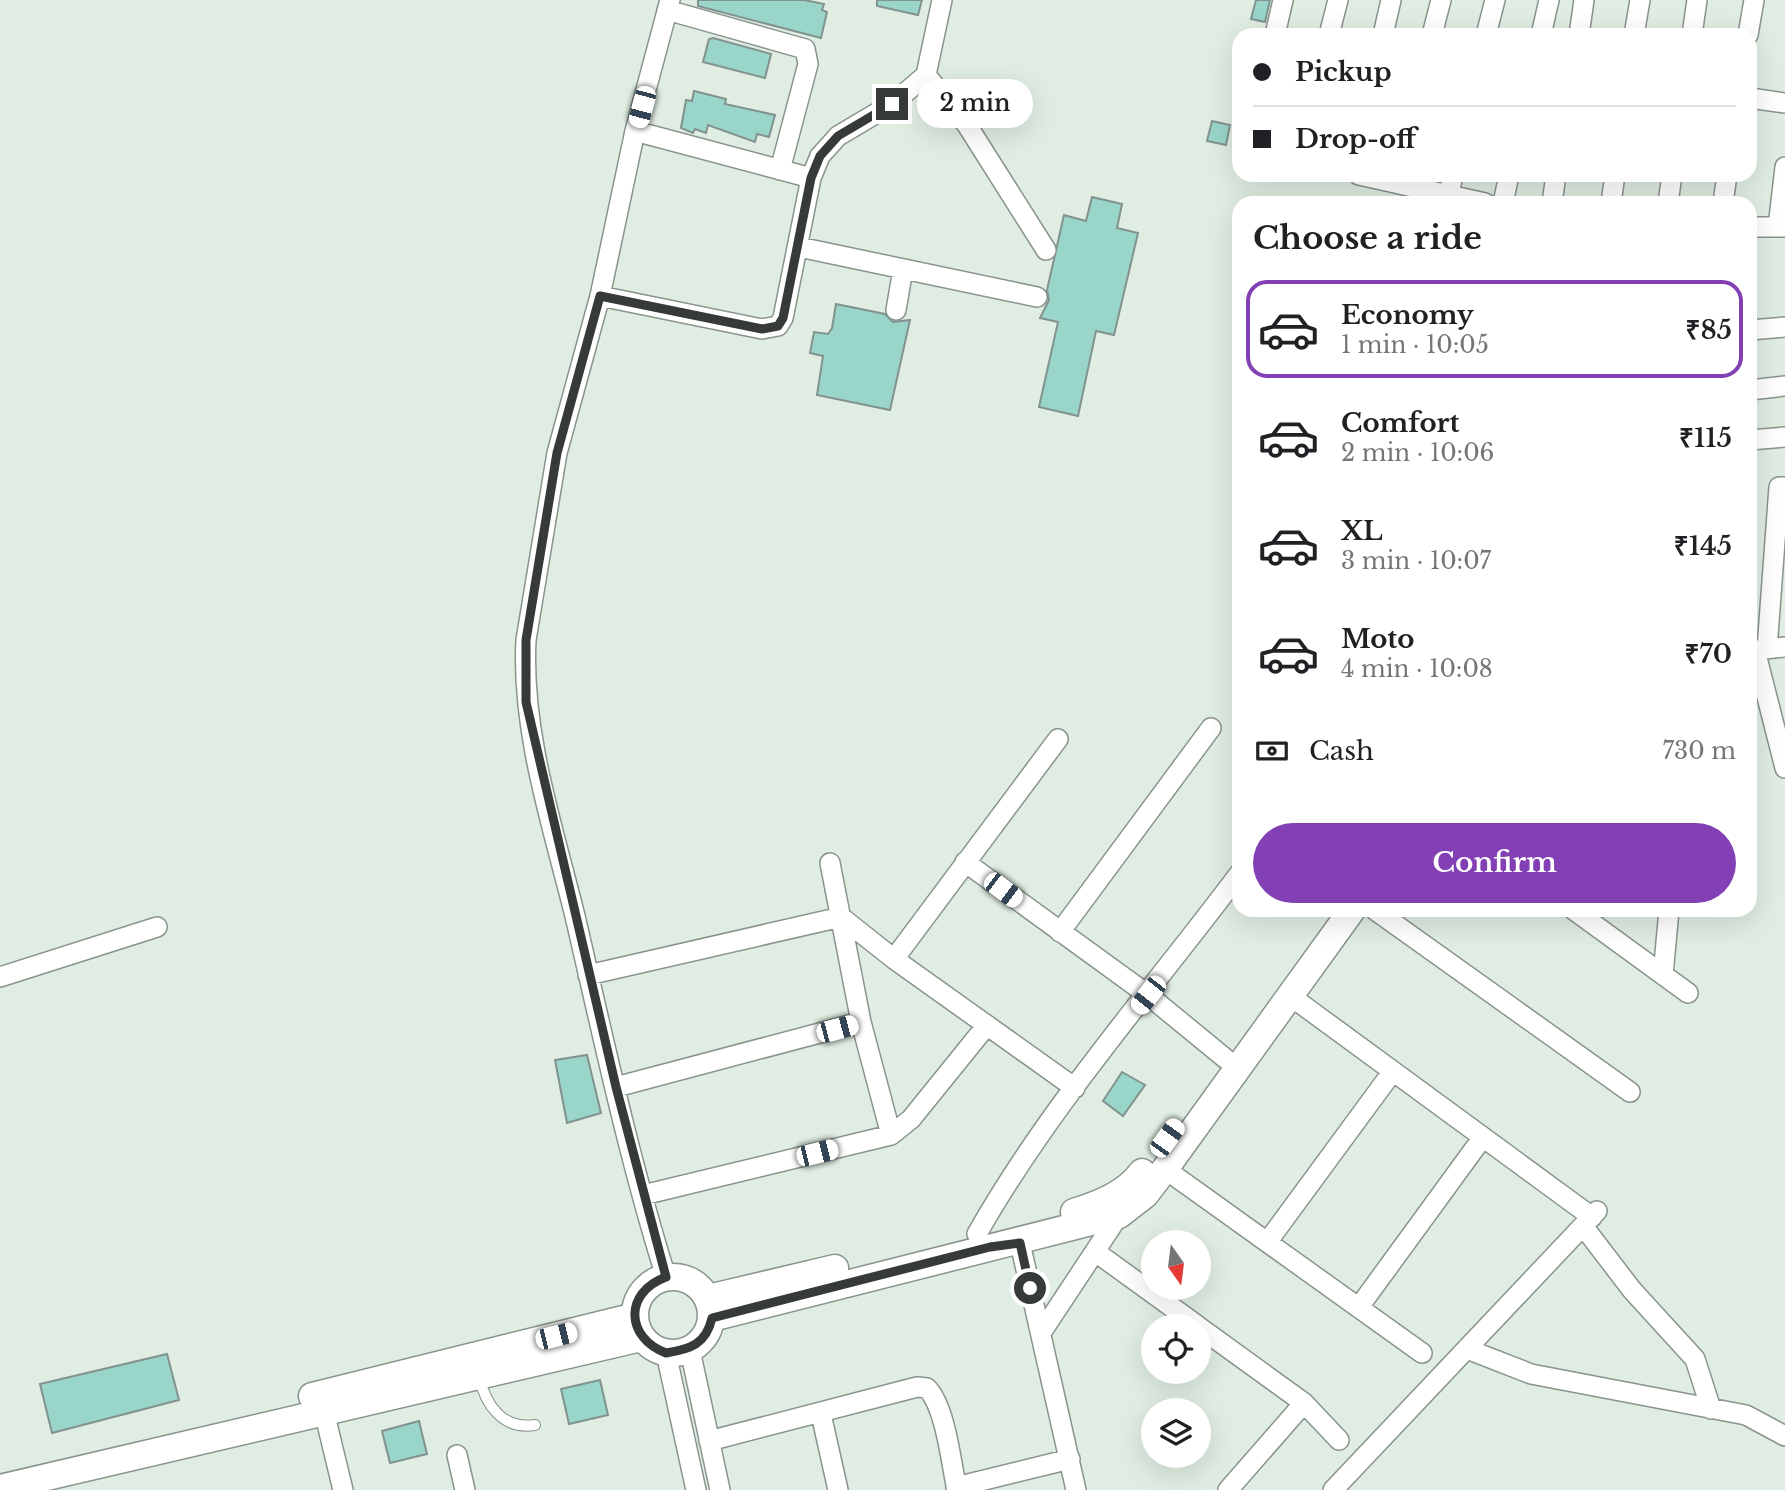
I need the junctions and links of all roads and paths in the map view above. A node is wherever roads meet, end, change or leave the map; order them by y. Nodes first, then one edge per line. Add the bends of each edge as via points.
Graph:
1 (943, 0) edge
2 (1283, 0) edge
3 (1338, 0) edge
4 (1391, 0) edge
5 (1441, 0) edge
6 (1495, 0) edge
7 (1549, 0) edge
8 (1584, 0) edge
9 (1640, 0) edge
10 (1697, 0) edge
11 (1754, 0) edge
12 (669, 5) edge
13 (1277, 28) edge
14 (1331, 28) edge
15 (1384, 28) edge
16 (1434, 28) edge
17 (1488, 28) edge
18 (1543, 28) edge
19 (1580, 28) edge
20 (1635, 28) edge
21 (1693, 28) edge
22 (1749, 28) edge
23 (926, 75) junction
24 (1757, 99) edge
25 (1785, 103) edge
26 (635, 131) junction
27 (1785, 167) edge
28 (780, 170) junction
29 (811, 178) junction
30 (1405, 182) edge
31 (1452, 182) edge
32 (1449, 195) junction
33 (1454, 196) edge
34 (1757, 227) edge
35 (1782, 227) edge
36 (799, 247) junction
37 (1046, 250) dead end
38 (903, 269) junction
39 (600, 296) junction
40 (1037, 297) dead end
41 (896, 310) dead end
42 (1785, 327) edge
43 (1757, 329) edge
44 (1785, 386) edge
45 (1757, 389) edge
46 (1785, 437) edge
47 (1757, 439) edge
48 (1785, 487) edge
49 (1764, 649) edge
50 (1211, 728) dead end
51 (1058, 739) dead end
52 (1785, 768) edge
53 (965, 862) junction
54 (830, 863) dead end
55 (1232, 883) edge
56 (841, 917) junction
57 (1326, 917) edge
58 (1347, 917) edge
59 (1386, 917) edge
60 (1584, 917) edge
61 (1668, 917) edge
62 (157, 927) dead end
63 (1060, 932) junction
64 (894, 959) junction
65 (589, 975) junction
66 (1663, 975) junction
67 (0, 977) edge
68 (1688, 993) dead end
69 (1148, 995) junction
70 (1289, 995) junction
71 (861, 1022) junction
72 (987, 1025) junction
73 (1226, 1059) junction
74 (1393, 1070) junction
75 (616, 1087) junction
76 (1075, 1088) junction
77 (1630, 1091) dead end
78 (891, 1135) junction
79 (1483, 1136) junction
80 (1165, 1169) junction
81 (643, 1195) junction
82 (1115, 1206) junction
83 (1591, 1218) junction
84 (977, 1234) junction
85 (1268, 1241) junction
86 (1020, 1243) junction
87 (1097, 1253) junction
88 (666, 1277) junction
89 (1359, 1307) junction
90 (710, 1308) junction
91 (1180, 1314) edge
92 (638, 1327) junction
93 (1041, 1333) junction
94 (1211, 1336) edge
95 (1467, 1349) junction
96 (678, 1351) junction
97 (1422, 1353) dead end
98 (479, 1375) junction
99 (322, 1403) junction
100 (1304, 1403) junction
101 (1711, 1409) junction
102 (821, 1414) junction
103 (534, 1425) dead end
104 (1785, 1436) edge
105 (1339, 1440) dead end
106 (709, 1441) junction
107 (457, 1455) dead end
108 (1070, 1459) junction
109 (40, 1469) junction
110 (0, 1470) edge
111 (0, 1488) edge
112 (957, 1489) edge
113 (343, 1490) edge
114 (465, 1490) edge
115 (696, 1490) edge
116 (720, 1490) edge
117 (838, 1490) edge
118 (1076, 1490) edge
119 (1228, 1490) edge
120 (1333, 1490) edge

1 - 23 street
2 - 13 street
3 - 14 street
4 - 15 street
5 - 16 street
6 - 17 street
7 - 18 street
8 - 19 street
9 - 20 street
10 - 21 street
11 - 22 street
12 - 26 street
12 - 28 street via 805,50 808,64
23 - 29 street via 892,104 838,136 820,156
23 - 37 street via 967,125
24 - 25 street
26 - 28 street
26 - 39 street
27 - 35 street
28 - 29 street
29 - 36 street
30 - 32 street
31 - 32 street
32 - 33 street
34 - 35 street
36 - 38 street
36 - 39 street via 783,318 770,329
38 - 40 street
38 - 41 street
39 - 65 street via 557,453 524,671 526,702
42 - 43 street
44 - 45 street
46 - 47 street
48 - 49 street via 1779,487
49 - 52 street
50 - 63 street
51 - 53 street
53 - 63 street
53 - 64 street
54 - 56 street
55 - 69 street
56 - 64 street
56 - 65 street
56 - 71 street
57 - 73 street
58 - 70 street
59 - 77 street
60 - 66 street
61 - 66 street
62 - 67 street
63 - 69 street
64 - 72 street
65 - 75 street
66 - 68 street
69 - 73 street
69 - 76 street
70 - 74 street
70 - 80 street
71 - 75 street
71 - 78 street
72 - 76 street
72 - 78 street via 911,1119
73 - 82 street
74 - 79 street
74 - 85 street
75 - 81 street
76 - 84 street
78 - 81 street
79 - 83 street
79 - 89 street
80 - 82 street via 1145,1195
80 - 85 street
81 - 88 street
82 - 84 street via 1099,1204
82 - 86 street
82 - 87 street
83 - 95 street
83 - 101 street via 1632,1290 1696,1359
84 - 90 street
85 - 89 street
86 - 90 street
86 - 93 street
87 - 91 street
87 - 93 street
88 - 90 street via 686,1279 702,1290
88 - 92 street via 641,1293
89 - 97 street
90 - 96 street via 705,1336
92 - 96 street
92 - 98 street
92 - 99 street
93 - 108 street
94 - 100 street
95 - 101 street via 1531,1374
95 - 120 street
96 - 106 street
96 - 115 street
98 - 99 street
98 - 103 lane via 492,1411 526,1427
99 - 109 street
99 - 113 street
100 - 105 street
100 - 119 street
101 - 104 street via 1746,1415
102 - 106 street
102 - 112 street via 927,1388 940,1413
102 - 117 street
106 - 116 street
107 - 114 street
108 - 112 street
108 - 118 street
109 - 110 street
109 - 111 street

